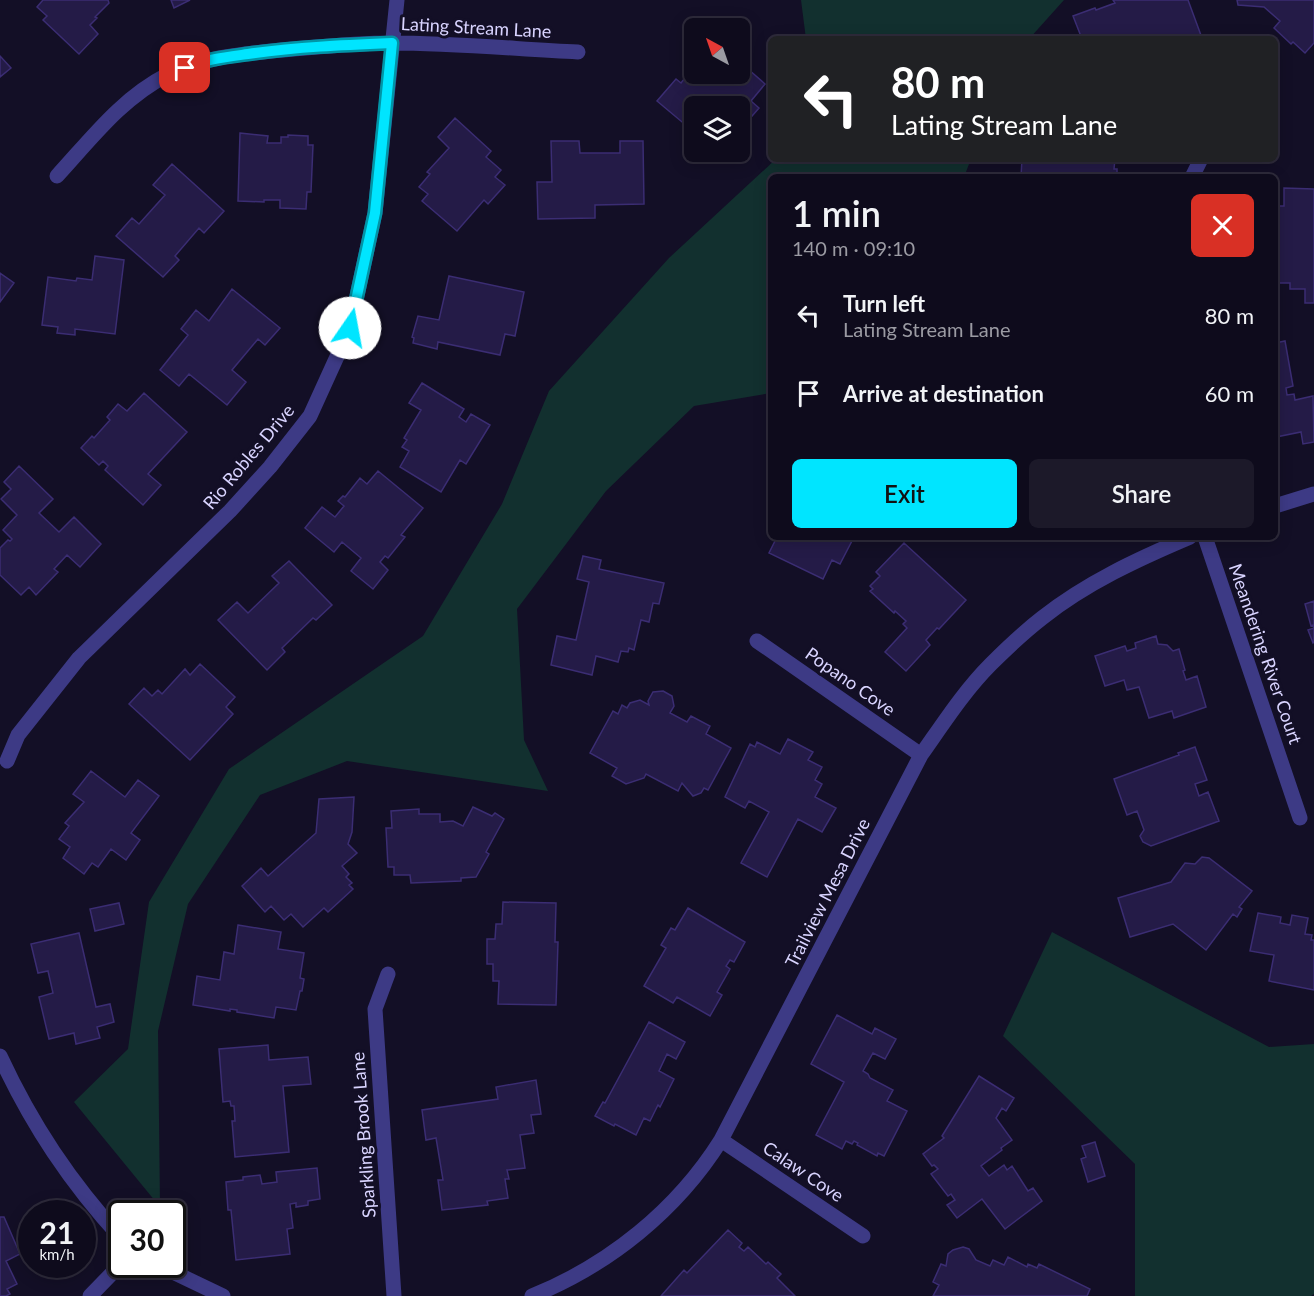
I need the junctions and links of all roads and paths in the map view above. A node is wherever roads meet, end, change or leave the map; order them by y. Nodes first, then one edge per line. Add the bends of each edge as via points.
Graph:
1 (397, 0) edge
2 (392, 43) junction
3 (578, 52) dead end
4 (57, 176) dead end
5 (1314, 494) edge
6 (1278, 505) edge
7 (1183, 540) edge
8 (1206, 540) edge
9 (757, 641) dead end
10 (921, 754) junction
11 (7, 761) dead end
12 (1300, 818) dead end
13 (388, 974) dead end
14 (0, 1056) edge
15 (721, 1140) junction
16 (108, 1224) edge
17 (863, 1236) dead end
18 (108, 1277) edge
19 (186, 1278) edge
20 (90, 1296) edge
21 (224, 1296) edge
22 (394, 1296) edge
23 (532, 1296) edge

1 - 2 street, Rio Robles Drive
2 - 3 street, Lating Stream Lane
2 - 4 street, Lating Stream Lane via 202,60 128,100
2 - 11 street, Rio Robles Drive via 375,213 350,328 310,416 230,511 78,658 18,735
5 - 6 street
7 - 10 street, Trailview Mesa Drive via 1145,556 1041,618 990,665
8 - 12 street, Meandering River Court
9 - 10 street, Popano Cove
10 - 15 street, Trailview Mesa Drive
13 - 22 street, Sparkling Brook Lane via 375,1009
14 - 16 street via 49,1147
15 - 17 street, Calaw Cove
15 - 23 street, Trailview Mesa Drive via 677,1198 640,1232 606,1258 562,1284
18 - 20 street
19 - 21 street

